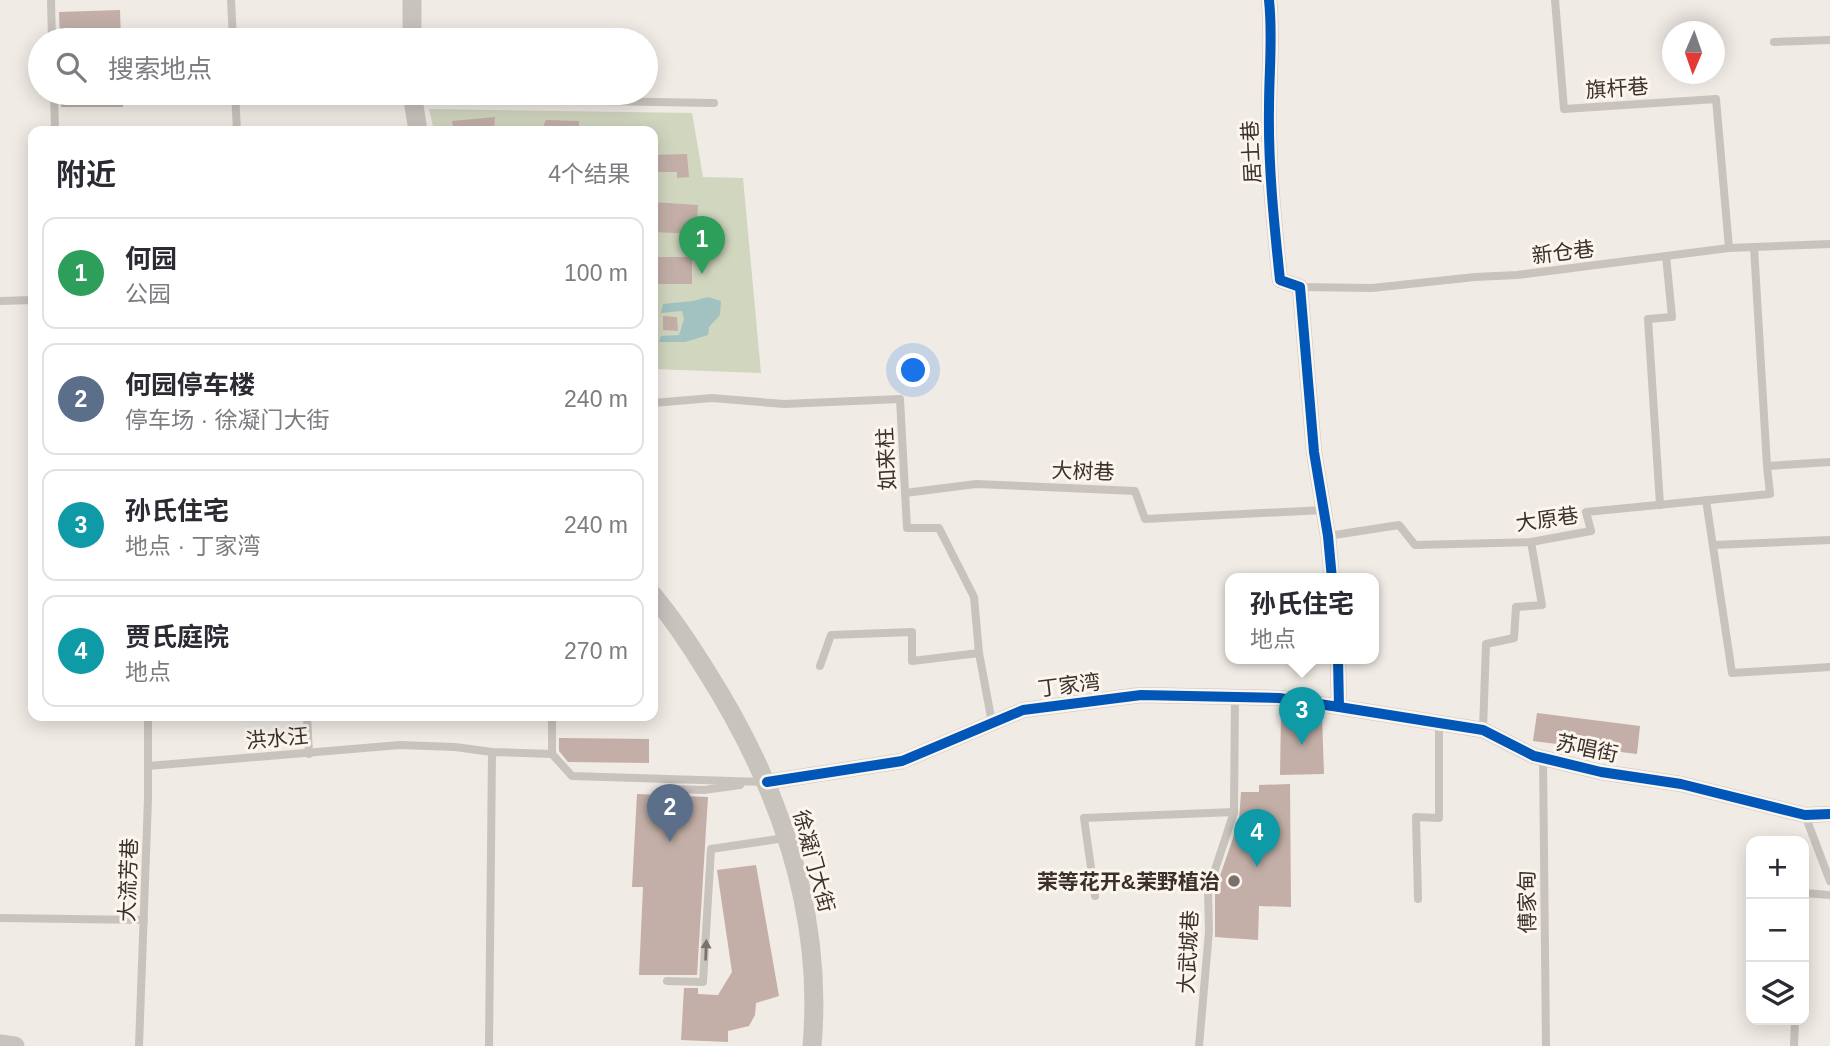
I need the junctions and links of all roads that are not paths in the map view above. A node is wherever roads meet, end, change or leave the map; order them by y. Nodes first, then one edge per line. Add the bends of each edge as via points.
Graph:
1 (51, 0) edge
2 (231, 0) edge
3 (412, 0) edge
4 (1269, 0) edge
5 (1555, 0) edge
6 (52, 28) edge
7 (232, 28) edge
8 (412, 28) edge
9 (1830, 40) edge
10 (1774, 42) dead end
11 (658, 102) edge
12 (714, 103) dead end
13 (54, 105) edge
14 (236, 105) edge
15 (414, 105) edge
16 (55, 126) edge
17 (237, 126) edge
18 (417, 126) edge
19 (1830, 244) edge
20 (1754, 247) junction
21 (1729, 248) junction
22 (1666, 256) junction
23 (1300, 287) junction
24 (28, 300) edge
25 (0, 301) edge
26 (658, 402) edge
27 (1830, 462) edge
28 (1767, 466) junction
29 (905, 493) junction
30 (1706, 500) junction
31 (1660, 505) junction
32 (1324, 510) junction
33 (1328, 536) junction
34 (1830, 540) edge
35 (1531, 542) junction
36 (1713, 545) junction
37 (1331, 573) edge
38 (658, 601) edge
39 (979, 653) junction
40 (1338, 664) edge
41 (820, 666) dead end
42 (1830, 667) edge
43 (1236, 697) junction
44 (1339, 707) junction
45 (148, 721) edge
46 (307, 721) edge
47 (552, 721) edge
48 (1439, 722) junction
49 (992, 723) junction
50 (1483, 730) junction
51 (492, 752) junction
52 (309, 754) junction
53 (551, 754) junction
54 (1543, 758) junction
55 (148, 766) junction
56 (767, 782) junction
57 (676, 789) dead end
58 (1234, 812) junction
59 (1830, 814) edge
60 (1805, 815) junction
61 (786, 838) junction
62 (1830, 881) edge
63 (1809, 893) edge
64 (1830, 895) edge
65 (1095, 896) dead end
66 (1418, 899) dead end
67 (0, 918) edge
68 (144, 920) junction
69 (667, 981) dead end
70 (1795, 1025) edge
71 (0, 1045) edge
72 (15, 1046) edge
73 (139, 1046) edge
74 (489, 1046) edge
75 (812, 1046) edge
76 (1199, 1046) edge
77 (1546, 1046) edge
78 (1794, 1046) edge

1 - 6 lane
2 - 7 lane
3 - 8 street
4 - 23 street, 居士巷 via 1269,110 1280,280
5 - 21 lane, 旗杆巷 via 1564,109 1716,99
9 - 10 lane
11 - 12 lane
13 - 16 lane
14 - 17 lane
15 - 18 street
19 - 20 lane, 新仓巷
20 - 21 lane, 新仓巷
20 - 28 lane
21 - 22 lane, 新仓巷
22 - 23 lane, 新仓巷 via 1372,288
22 - 31 lane via 1672,317 1648,319
23 - 32 street via 1314,452
24 - 25 lane
26 - 29 lane, 如来柱 via 712,398 784,404 900,398
27 - 28 lane
28 - 30 lane, 大原巷 via 1770,494
29 - 32 lane, 大树巷 via 976,484 1135,491 1145,519
29 - 39 lane, 如来柱 via 907,528 939,528 974,597
30 - 31 lane, 大原巷
30 - 36 lane
31 - 35 lane, 大原巷 via 1586,512 1591,531
32 - 33 street
33 - 35 lane, 大原巷 via 1399,525 1415,545
33 - 37 street
34 - 36 lane
35 - 50 lane via 1542,606 1516,607 1514,638 1486,644
36 - 42 lane via 1732,673
38 - 56 street, 徐凝门大街 via 728,705
39 - 41 lane via 912,661 912,632 831,635
39 - 49 lane, 如来柱
40 - 44 street
43 - 44 street, 丁家湾
43 - 49 street, 丁家湾 via 1141,695 1023,710
43 - 58 lane, 大武城巷
44 - 48 street, 苏唱街
45 - 55 lane, 大流芳巷
46 - 52 lane
47 - 53 lane
48 - 50 street, 苏唱街
48 - 66 lane via 1439,818 1416,817
49 - 56 street, 丁家湾 via 902,761
50 - 54 street, 苏唱街
51 - 52 lane, 洪水汪 via 400,745
51 - 53 lane, 洪水汪
51 - 74 lane
52 - 55 lane, 洪水汪
53 - 56 lane via 572,776
54 - 60 street, 苏唱街 via 1681,784
54 - 77 lane, 傅家甸
55 - 68 lane, 大流芳巷
56 - 57 lane
56 - 61 street, 徐凝门大街
58 - 65 lane via 1084,818
58 - 76 lane, 大武城巷 via 1208,891
59 - 60 street, 苏唱街
60 - 62 lane
69 -> 61 lane via 703,982 711,849
61 - 75 street, 徐凝门大街 via 811,944
63 - 64 lane
67 - 68 lane
68 - 73 lane, 大流芳巷
70 - 78 lane
71 - 72 street

